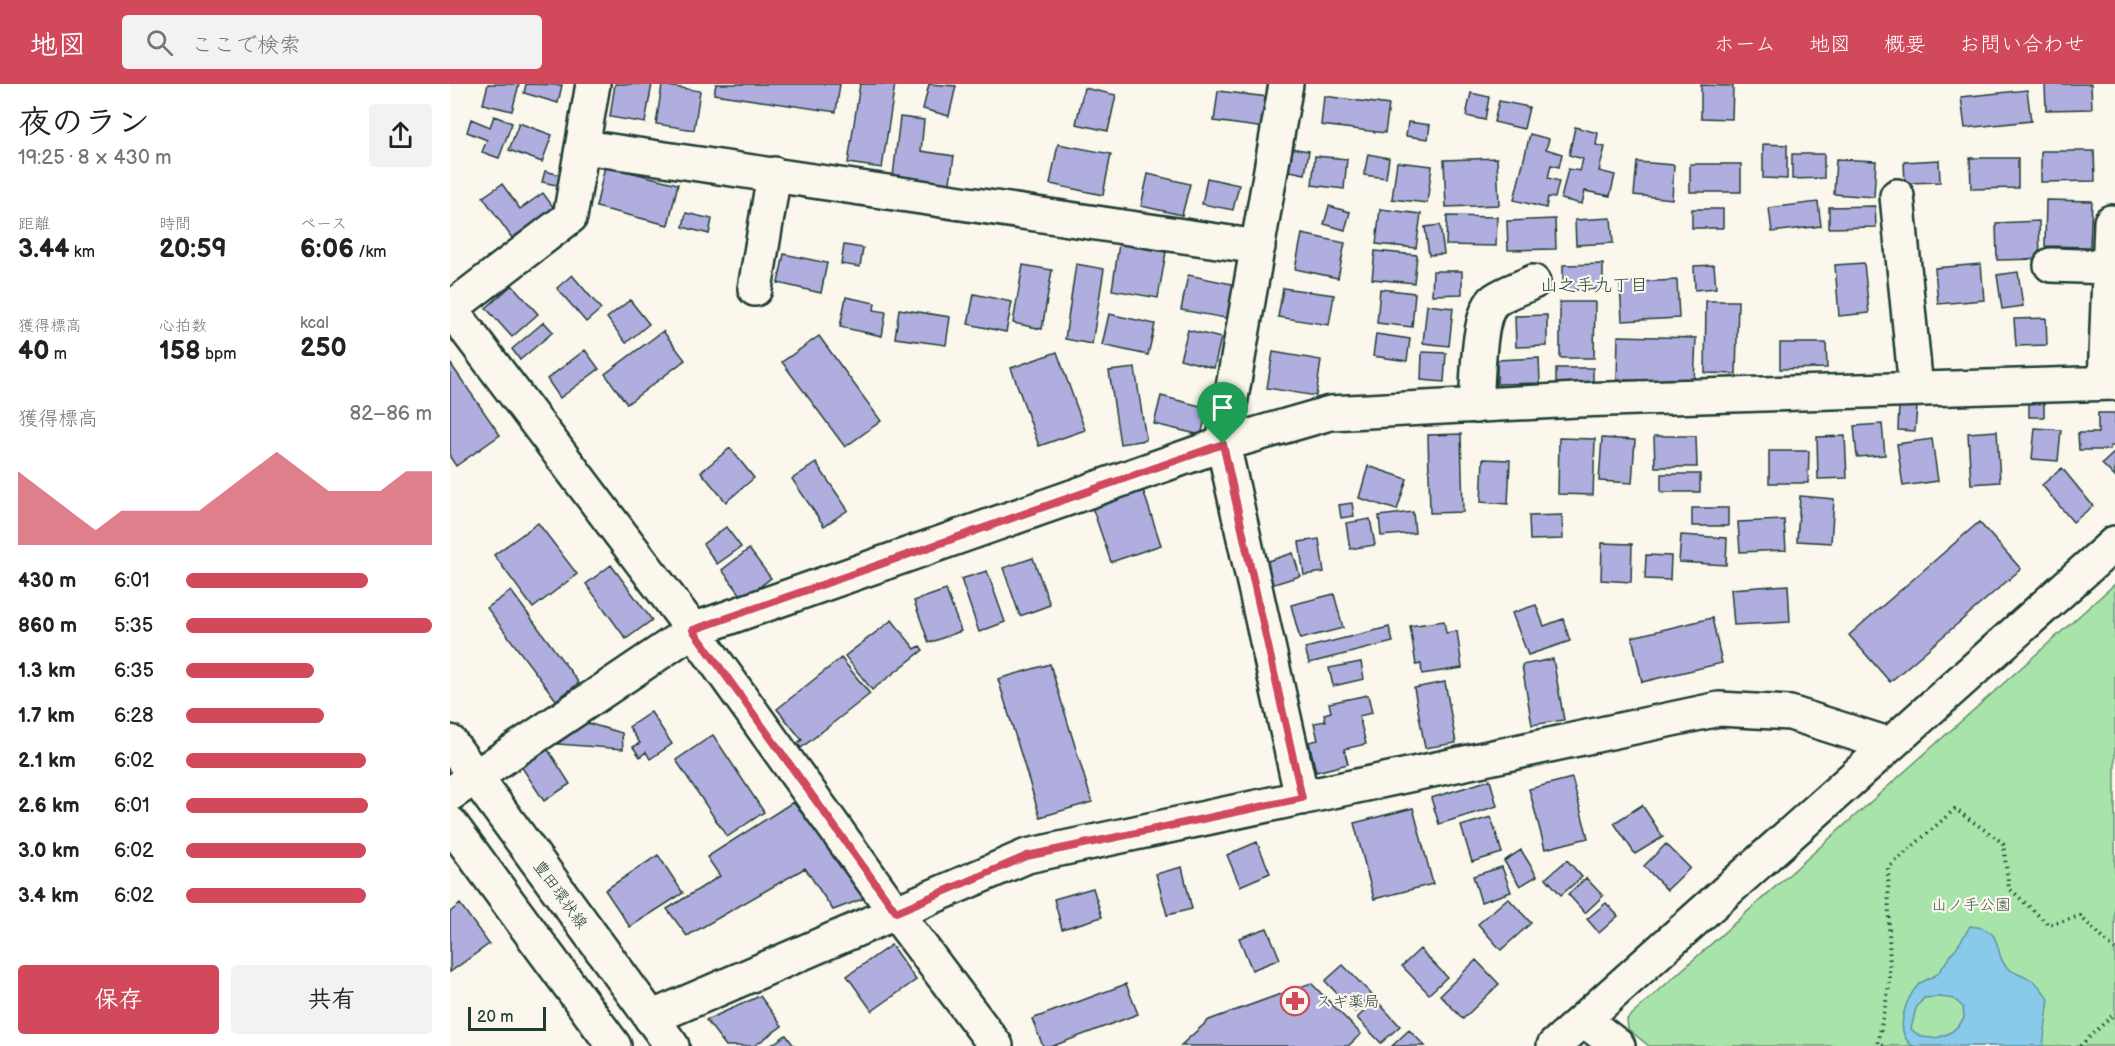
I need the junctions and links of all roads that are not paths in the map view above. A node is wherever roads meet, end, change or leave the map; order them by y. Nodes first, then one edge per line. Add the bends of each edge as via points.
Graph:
1 (593, 84) edge
2 (1286, 84) edge
3 (584, 147) junction
4 (774, 174) junction
5 (1898, 196) dead end
6 (2111, 222) dead end
7 (1258, 247) junction
8 (2051, 266) dead end
9 (2109, 267) junction
10 (1533, 282) dead end
11 (755, 289) dead end
12 (450, 309) edge
13 (2110, 383) edge
14 (1916, 390) junction
15 (1476, 406) junction
16 (1223, 444) junction
17 (2115, 543) edge
18 (693, 630) junction
19 (450, 742) edge
20 (1888, 744) junction
21 (463, 786) edge
22 (1302, 798) junction
23 (450, 824) edge
24 (896, 912) junction
25 (651, 1018) junction
26 (1584, 1020) junction
27 (606, 1043) edge
28 (672, 1046) edge
29 (996, 1046) edge
30 (1554, 1046) edge
31 (1618, 1046) edge

1 - 3 street
2 - 7 street
3 - 4 street
3 - 12 street via 570,217
4 - 7 street
4 - 11 street
5 - 14 street
6 - 9 street
7 - 16 street
8 - 9 street
9 - 13 street
10 - 15 street via 1492,301 1479,352
12 - 18 street
13 - 14 street
14 - 15 street
15 - 16 street via 1330,413
16 - 18 street
16 - 22 street
17 - 20 street
18 - 21 street
18 - 24 street
19 - 21 street, 豊田環状線
20 - 22 street via 1790,713 1719,709
20 - 26 street
21 - 25 street, 豊田環状線
22 - 24 street via 1027,856
23 - 27 street
24 - 25 street
24 - 29 street
25 - 28 street, 豊田環状線
26 - 30 street
26 - 31 street

